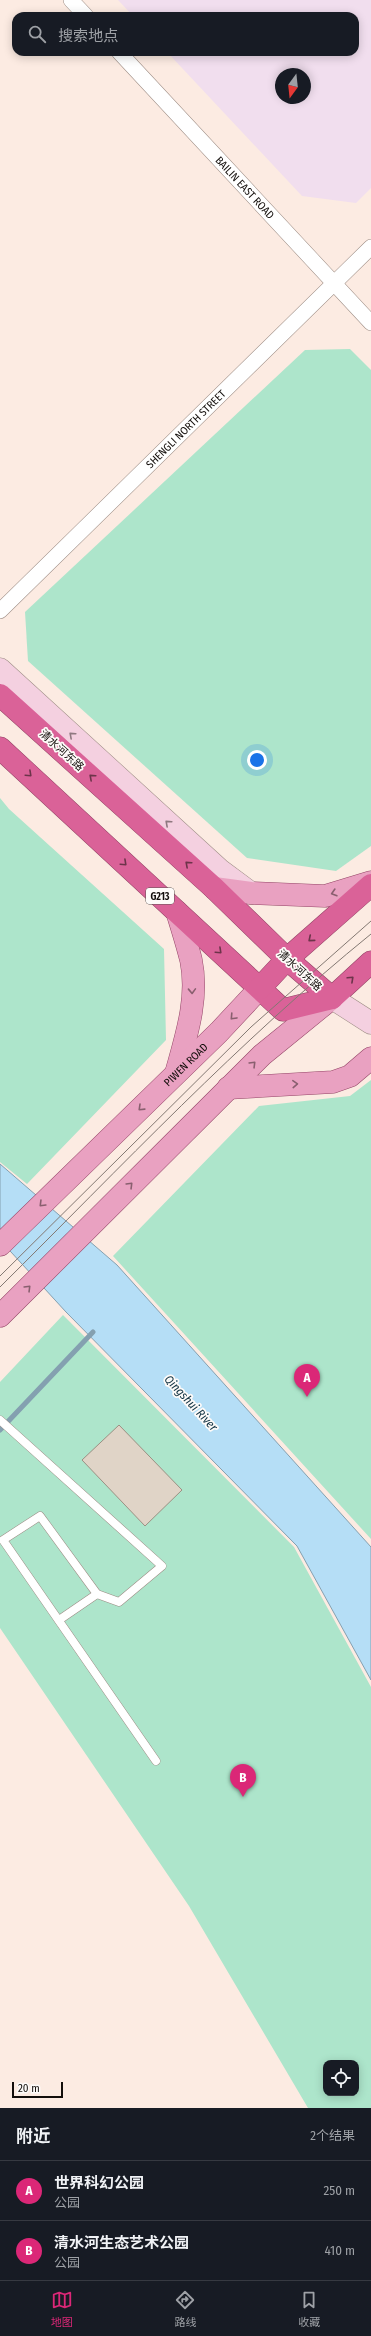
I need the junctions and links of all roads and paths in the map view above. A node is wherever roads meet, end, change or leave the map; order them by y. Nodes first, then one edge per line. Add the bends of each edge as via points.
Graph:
1 (71, 0) edge
2 (82, 12) edge
3 (123, 56) edge
4 (371, 247) edge
5 (334, 283) junction
6 (371, 323) edge
7 (0, 611) edge
8 (0, 669) edge
9 (0, 695) edge
10 (0, 748) edge
11 (371, 882) edge
12 (371, 885) edge
13 (214, 888) junction
14 (251, 894) junction
15 (178, 912) junction
16 (287, 959) junction
17 (371, 962) edge
18 (260, 988) junction
19 (332, 998) junction
20 (371, 1023) edge
21 (371, 1058) edge
22 (175, 1074) junction
23 (228, 1088) junction
24 (0, 1245) edge
25 (0, 1316) edge
26 (0, 1420) edge
27 (97, 1594) junction
28 (59, 1620) junction
29 (156, 1762) dead end

1 - 2 street
3 - 5 street, BAILIN EAST ROAD
4 - 5 street, SHENGLI NORTH STREET
5 - 6 street, BAILIN EAST ROAD
5 - 7 street, SHENGLI NORTH STREET
14 -> 8 street via 220,870
13 -> 9 highway, 清水河东路
10 -> 15 highway, 清水河东路 / G213
11 -> 14 main road via 325,896
12 -> 16 highway, PIWEN ROAD
13 - 14 main road
13 - 16 highway, 清水河东路
15 -> 18 highway, 清水河东路 / G213
15 -> 22 main road via 191,961 193,1002
16 - 18 highway, PIWEN ROAD
16 - 19 highway, 清水河东路
19 -> 17 highway, G213
18 - 19 highway, 清水河东路 / G213 via 283,1010
18 -> 22 main road, PIWEN ROAD
19 - 20 street
23 -> 19 main road via 262,1055
23 -> 21 main road via 333,1082 350,1076
22 -> 24 main road, PIWEN ROAD
25 -> 23 main road
26 - 27 lane via 162,1566 119,1602
27 - 28 lane
27 - 28 lane via 40,1516 3,1540
28 - 29 lane

